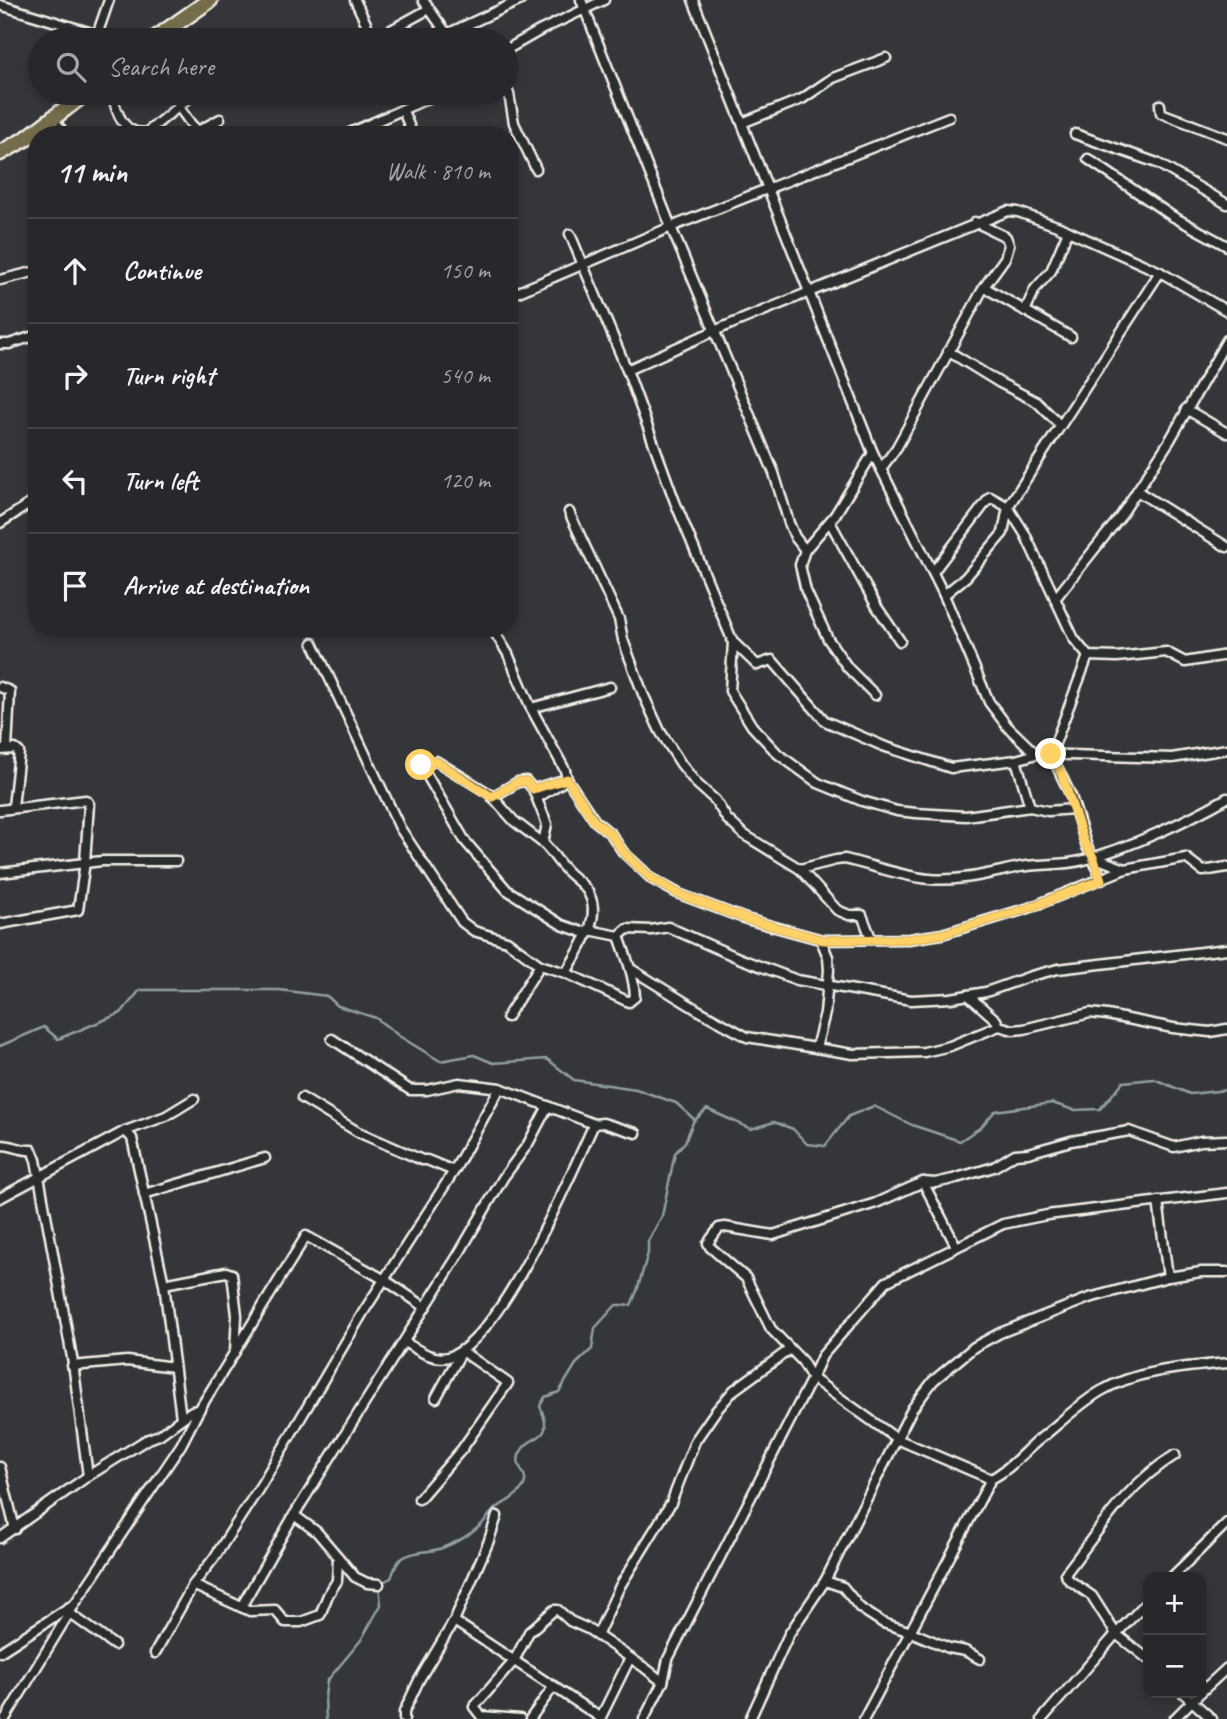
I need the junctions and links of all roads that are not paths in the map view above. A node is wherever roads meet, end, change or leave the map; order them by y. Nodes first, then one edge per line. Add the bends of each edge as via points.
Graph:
1 (109, 0) edge
2 (355, 0) edge
3 (423, 0) edge
4 (521, 0) edge
5 (581, 0) edge
6 (604, 0) edge
7 (694, 0) edge
8 (203, 1) edge
9 (0, 5) edge
10 (429, 9) junction
11 (584, 9) junction
12 (74, 28) edge
13 (99, 28) edge
14 (170, 28) edge
15 (368, 28) edge
16 (394, 28) edge
17 (443, 28) edge
18 (460, 28) edge
19 (518, 44) edge
20 (886, 58) dead end
21 (70, 105) edge
22 (116, 105) edge
23 (413, 105) edge
24 (511, 105) edge
25 (1160, 105) dead end
26 (178, 106) joint
27 (403, 111) junction
28 (948, 117) dead end
29 (53, 118) junction
30 (220, 119) dead end
31 (742, 123) junction
32 (43, 126) edge
33 (59, 126) edge
34 (125, 126) edge
35 (154, 126) edge
36 (193, 126) edge
37 (208, 126) edge
38 (367, 126) edge
39 (409, 126) edge
40 (515, 126) edge
41 (518, 131) edge
42 (1075, 134) dead end
43 (28, 137) edge
44 (1227, 138) edge
45 (0, 153) edge
46 (1088, 159) dead end
47 (536, 169) dead end
48 (769, 188) junction
49 (1227, 204) edge
50 (975, 222) junction
51 (671, 227) junction
52 (1068, 231) junction
53 (570, 234) dead end
54 (1227, 246) edge
55 (584, 265) junction
56 (1160, 272) junction
57 (28, 273) edge
58 (0, 280) edge
59 (984, 287) junction
60 (518, 292) edge
61 (808, 292) junction
62 (1227, 310) edge
63 (1025, 311) junction
64 (714, 331) junction
65 (1071, 337) dead end
66 (28, 338) edge
67 (1227, 340) edge
68 (0, 344) edge
69 (948, 351) junction
70 (627, 370) junction
71 (1186, 409) junction
72 (1060, 425) junction
73 (1227, 433) edge
74 (873, 453) junction
75 (881, 469) junction
76 (1137, 491) junction
77 (28, 505) edge
78 (1008, 507) junction
79 (569, 512) dead end
80 (830, 522) junction
81 (0, 523) edge
82 (1227, 547) edge
83 (805, 550) junction
84 (933, 572) junction
85 (944, 595) junction
86 (1055, 599) junction
87 (498, 637) edge
88 (900, 640) dead end
89 (733, 642) junction
90 (313, 643) dead end
91 (1227, 654) edge
92 (1088, 656) junction
93 (0, 687) edge
94 (610, 687) dead end
95 (876, 695) dead end
96 (531, 708) junction
97 (4, 749) edge
98 (1227, 749) edge
99 (1036, 754) junction
100 (1051, 754) junction
101 (1016, 760) junction
102 (567, 779) junction
103 (533, 789) junction
104 (492, 797) junction
105 (537, 798) junction
106 (1227, 798) edge
107 (13, 807) junction
108 (1030, 807) junction
109 (1074, 809) junction
110 (0, 810) edge
111 (543, 843) junction
112 (1093, 857) junction
113 (176, 861) dead end
114 (85, 862) junction
115 (1227, 867) edge
116 (800, 869) junction
117 (1125, 869) junction
118 (0, 873) edge
119 (1101, 880) junction
120 (0, 924) edge
121 (589, 930) junction
122 (619, 936) junction
123 (870, 938) junction
124 (821, 940) junction
125 (1227, 949) edge
126 (540, 965) junction
127 (631, 969) junction
128 (566, 973) junction
129 (828, 986) junction
130 (968, 995) junction
131 (507, 1017) dead end
132 (999, 1026) junction
133 (1227, 1029) edge
134 (332, 1039) dead end
135 (816, 1048) junction
136 (500, 1088) junction
137 (302, 1098) dead end
138 (194, 1099) dead end
139 (548, 1106) junction
140 (594, 1124) junction
141 (125, 1131) junction
142 (636, 1133) dead end
143 (1227, 1140) edge
144 (0, 1145) edge
145 (265, 1158) dead end
146 (454, 1171) junction
147 (40, 1176) junction
148 (923, 1182) junction
149 (1227, 1193) edge
150 (144, 1194) junction
151 (0, 1198) edge
152 (1158, 1201) junction
153 (956, 1246) junction
154 (1227, 1272) edge
155 (1168, 1278) junction
156 (386, 1280) junction
157 (164, 1284) junction
158 (425, 1307) junction
159 (404, 1342) junction
160 (789, 1349) junction
161 (462, 1351) junction
162 (235, 1353) junction
163 (1227, 1363) edge
164 (72, 1366) junction
165 (174, 1367) junction
166 (812, 1378) junction
167 (436, 1398) dead end
168 (200, 1410) junction
169 (181, 1418) junction
170 (897, 1439) junction
171 (1175, 1455) dead end
172 (0, 1467) edge
173 (88, 1476) junction
174 (991, 1479) junction
175 (419, 1499) dead end
176 (294, 1515) junction
177 (497, 1516) dead end
178 (1227, 1523) edge
179 (15, 1529) junction
180 (0, 1538) edge
181 (338, 1557) junction
182 (1177, 1572) edge
183 (825, 1581) junction
184 (379, 1584) dead end
185 (192, 1585) junction
186 (1143, 1606) edge
187 (241, 1607) junction
188 (67, 1611) junction
189 (454, 1620) junction
190 (911, 1632) junction
191 (1116, 1634) junction
192 (597, 1636) junction
193 (114, 1645) dead end
194 (0, 1652) edge
195 (155, 1654) dead end
196 (1143, 1655) edge
197 (630, 1658) junction
198 (980, 1659) dead end
199 (514, 1661) junction
200 (1227, 1668) edge
201 (663, 1682) junction
202 (554, 1686) junction
203 (1206, 1687) edge
204 (1188, 1698) edge
205 (1194, 1698) edge
206 (1191, 1701) junction
207 (600, 1718) edge
208 (5, 1719) edge
209 (404, 1719) edge
210 (520, 1719) edge
211 (530, 1719) edge
212 (644, 1719) edge
213 (750, 1719) edge
214 (864, 1719) edge
215 (1042, 1719) edge
216 (1174, 1719) edge
217 (1212, 1719) edge

1 - 13 street
2 - 15 street
3 - 10 street
4 - 18 street
5 - 11 street
6 - 11 street
7 - 31 street
8 - 14 highway
9 - 12 street
10 - 16 street
10 - 17 street
11 - 19 street
11 - 51 street
20 - 31 street via 833,78 802,99
21 - 29 highway
22 - 34 street
23 - 27 street
24 - 40 street
25 - 44 street via 1161,113
26 - 35 street
26 - 36 street
27 - 38 street
27 - 39 street
28 - 48 street
29 - 32 highway
29 - 33 street
30 - 37 street
31 - 48 street
41 - 47 street
42 - 49 street via 1157,163
43 - 45 highway
46 - 54 street via 1172,216
48 - 51 street
48 - 61 street
50 - 52 street via 1013,210
50 - 59 street via 1006,237 1009,245
50 - 61 street
51 - 55 street
51 - 64 street
52 - 56 street
52 - 63 street via 1051,271 1035,289
53 - 55 street
55 - 60 street
55 - 70 street
56 - 62 street
56 - 72 street
57 - 58 street
59 - 63 street
59 - 69 street
61 - 64 street
61 - 74 street
63 - 65 street
64 - 70 street
64 - 83 street via 774,474 795,537
66 - 68 street
67 - 71 street
69 - 72 street via 1037,402
69 - 75 street
70 - 89 street
71 - 73 street
71 - 76 street
72 - 78 street
74 - 75 street
74 - 80 street
75 - 84 street
76 - 82 street
76 - 86 street
77 - 81 street
78 - 84 street via 989,497
78 - 85 street via 1003,533 966,577
78 - 86 street via 1026,534
79 - 116 street via 619,619 622,640 643,694 681,764 734,826
80 - 83 street
80 - 88 street
83 - 95 street via 801,579 813,609 844,662
84 - 85 street
85 - 99 street via 989,702
86 - 92 street via 1074,639
87 - 96 street
89 - 101 street via 757,665 772,660 825,721 883,747 951,768
89 - 108 street via 730,691 752,726 778,754 818,783 897,811 966,816
90 - 126 street via 400,828 455,914 474,931 507,942
91 - 92 street via 1185,662 1166,652
92 - 100 street
93 - 97 street via 10,691
94 - 96 street
96 - 102 street
97 - 107 street via 20,754
98 - 100 street via 1172,758
99 - 100 street
99 - 101 street
100 - 109 street
101 - 108 street
102 - 103 street
102 - 105 street
102 - 124 street via 594,821 652,879 746,919
103 - 104 street via 526,781 518,782
103 - 105 street
104 - 111 street
104 - 121 street via 436,761 421,765 466,841 507,890 562,925
105 - 111 street via 547,824
106 - 112 street via 1150,836
107 - 110 street
107 - 114 street via 86,800
108 - 109 street
109 - 112 street
111 - 121 street via 587,891 593,909
112 - 116 street via 943,879 845,859
112 - 117 street
112 - 119 street
113 - 114 street
114 - 118 street
114 - 120 street via 78,910
115 - 117 street via 1203,871 1186,858
116 - 123 street via 837,909 862,915
117 - 119 street
119 - 123 street via 942,934
121 - 122 street
121 - 128 street
122 - 127 street
122 - 129 street via 627,929 668,927 741,960
123 - 124 street
124 - 129 street via 829,962
125 - 130 street via 1058,969
126 - 128 street
126 - 131 street
127 - 128 street via 635,997 629,1002
127 - 135 street via 747,1037
129 - 130 street via 911,1000
129 - 135 street
130 - 132 street
132 - 133 street via 1024,1029 1090,1013 1173,1028
132 - 135 street via 924,1052 853,1054
134 - 136 street via 410,1090 459,1083
136 - 139 street
136 - 146 street
137 - 146 street via 358,1132
138 - 141 street via 166,1116
139 - 140 street
139 - 158 street
140 - 142 street via 603,1122
140 - 161 street via 550,1220 500,1308
141 - 147 street
141 - 150 street via 132,1138
143 - 148 street via 1174,1147 1136,1133 1107,1133 1015,1154 994,1167 953,1179
144 - 147 street via 32,1150
145 - 150 street
146 - 156 street
147 - 151 street
147 - 164 street
148 - 153 street
148 - 160 street via 876,1203 769,1236 719,1228 709,1246 746,1278 771,1329
149 - 152 street
150 - 157 street
152 - 153 street via 1003,1224
152 - 155 street
153 - 166 street via 886,1282 822,1356
154 - 155 street
155 - 170 street via 1090,1298 974,1347 933,1381
156 - 158 street
156 - 162 street via 306,1236
156 - 185 street via 261,1485
157 - 162 street via 226,1272 232,1275
157 - 165 street
158 - 159 street
159 - 161 street via 436,1358
159 - 176 street
160 - 166 street
160 - 192 street via 734,1390 695,1441 671,1503 620,1586
161 - 167 street
161 - 175 street via 508,1384
162 - 168 street
163 - 174 street via 1140,1376 1103,1390
164 - 165 street via 127,1362
164 - 173 street
165 - 169 street
166 - 170 street
166 - 201 street via 668,1659
168 - 169 street
168 - 188 street
169 - 173 street
170 - 174 street
170 - 183 street
171 - 191 street via 1129,1490 1065,1574 1092,1596
172 - 179 street
173 - 179 street
174 - 190 street
176 - 181 street via 317,1532
176 - 187 street
177 - 189 street
178 - 182 street
179 - 180 street
181 - 184 street via 360,1581
181 - 187 street via 337,1581 320,1615 285,1622 276,1610 254,1612
183 - 190 street via 842,1587 869,1615
183 - 213 street via 789,1634
185 - 187 street
185 - 195 street
186 - 191 street
188 - 193 street
188 - 194 street
188 - 208 street
189 - 199 street
189 - 209 street via 419,1680
190 - 198 street
190 - 214 street
191 - 196 street
191 - 215 street
192 - 197 street
192 - 199 street via 554,1610 529,1632
197 - 201 street
197 - 207 street
199 - 202 street
199 - 210 street via 474,1707 481,1716
200 - 203 street
201 - 212 street
202 - 207 street
202 - 211 street
204 - 206 street
205 - 206 street
206 - 216 street
206 - 217 street

